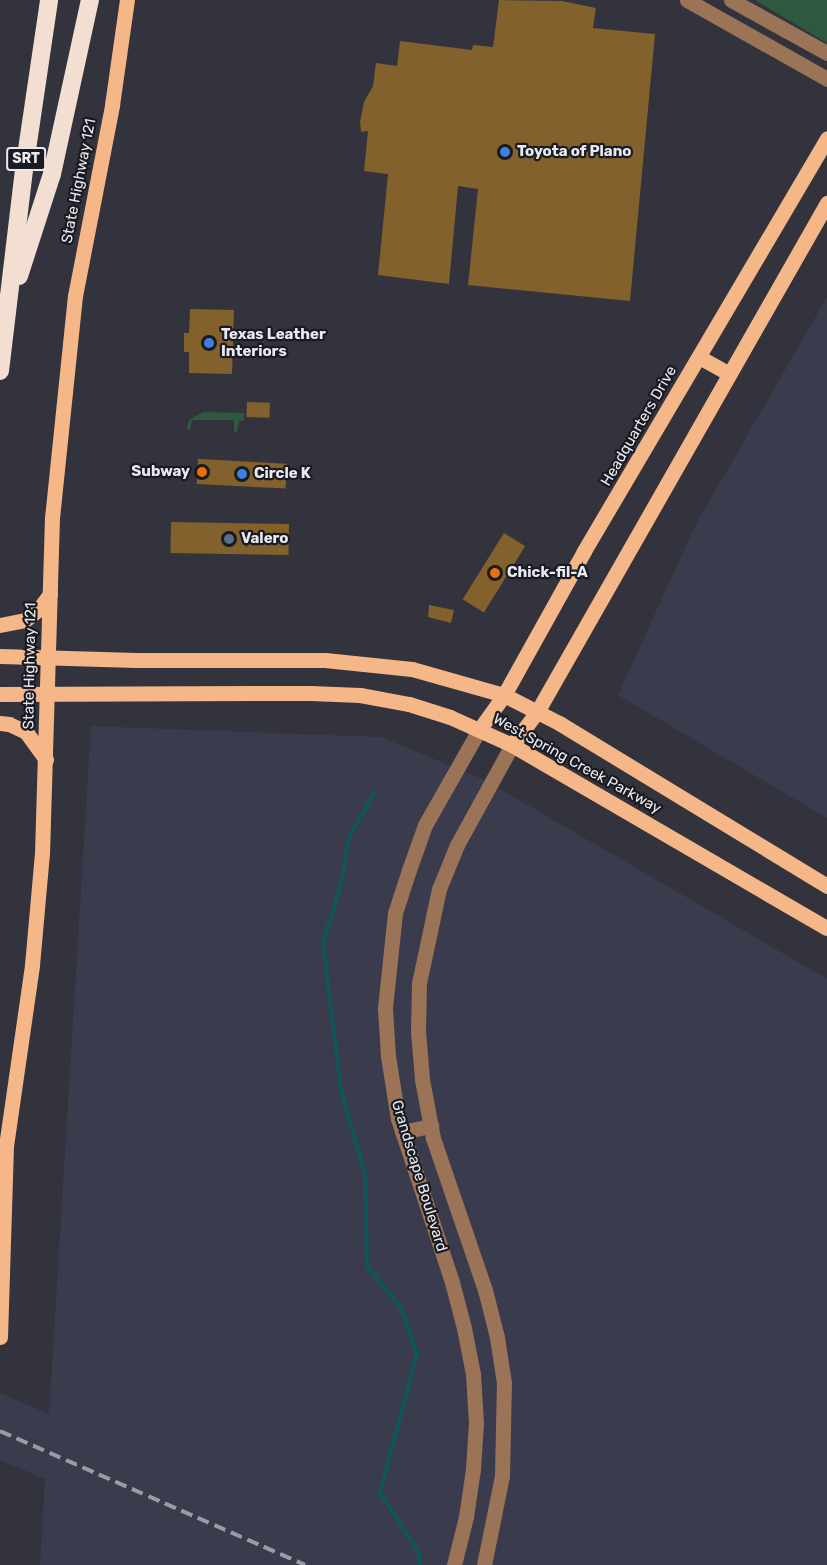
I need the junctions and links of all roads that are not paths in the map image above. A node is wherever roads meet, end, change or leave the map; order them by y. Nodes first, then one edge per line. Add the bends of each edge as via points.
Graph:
1 (49, 0) edge
2 (90, 0) edge
3 (127, 0) edge
4 (687, 0) edge
5 (730, 0) edge
6 (813, 45) junction
7 (827, 53) edge
8 (802, 64) junction
9 (827, 78) edge
10 (827, 138) edge
11 (827, 202) edge
12 (6, 318) junction
13 (699, 357) junction
14 (0, 371) edge
15 (728, 373) junction
16 (50, 594) junction
17 (0, 625) edge
18 (0, 656) edge
19 (49, 658) junction
20 (0, 694) edge
21 (48, 694) junction
22 (504, 695) junction
23 (537, 712) junction
24 (0, 723) edge
25 (479, 730) junction
26 (513, 745) junction
27 (46, 760) junction
28 (827, 886) edge
29 (827, 928) edge
30 (431, 1126) junction
31 (402, 1132) junction
32 (0, 1329) edge
33 (0, 1337) edge
34 (454, 1565) edge
35 (484, 1565) edge

1 - 12 highway, SRT
2 - 12 highway via 52,174
3 - 16 main road, State Highway 121 via 112,105 75,296 52,518
4 - 8 street
5 - 6 street
6 - 7 street
6 - 8 street
8 - 9 street
10 - 13 main road, Headquarters Drive
11 - 15 main road
12 - 14 highway, SRT
13 - 15 main road
13 - 22 main road, Headquarters Drive
15 - 23 main road
16 - 17 main road via 25,620
16 - 19 main road, State Highway 121
18 - 19 main road, West Spring Creek Parkway
19 - 21 main road, State Highway 121
19 - 22 main road, West Spring Creek Parkway via 325,660 411,669
20 - 21 main road, West Spring Creek Parkway
21 - 25 main road, West Spring Creek Parkway via 360,695 409,704
21 - 27 main road, State Highway 121
22 - 23 main road, West Spring Creek Parkway
22 - 25 main road, Headquarters Drive
23 - 26 main road
23 - 28 main road, West Spring Creek Parkway
24 - 27 main road via 26,732
25 - 26 main road, West Spring Creek Parkway
25 - 31 street, Grandscape Boulevard via 425,825 395,913 385,1008 388,1056
26 - 29 main road, West Spring Creek Parkway
26 - 30 street, Grandscape Boulevard via 458,845 439,889 427,936 418,983 418,1031
27 - 32 main road, State Highway 121 via 32,965 6,1146
30 - 31 street
30 - 35 street, Grandscape Boulevard via 485,1290 504,1383 502,1476
31 - 34 street, Grandscape Boulevard via 452,1282 473,1374 473,1469
32 - 33 main road, State Highway 121

